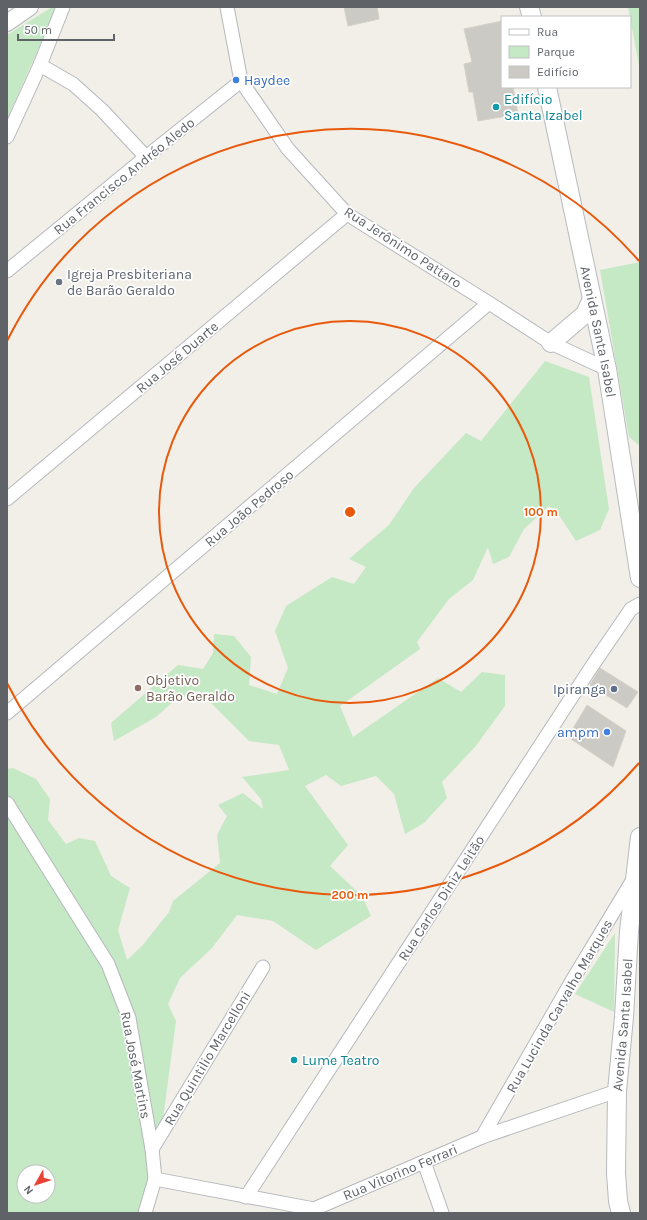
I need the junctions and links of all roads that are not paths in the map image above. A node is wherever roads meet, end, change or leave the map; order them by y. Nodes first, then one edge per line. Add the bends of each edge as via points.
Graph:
1 (63, 7) edge
2 (226, 7) edge
3 (19, 11) edge
4 (7, 23) edge
5 (40, 65) junction
6 (242, 81) junction
7 (547, 88) edge
8 (7, 137) edge
9 (146, 157) junction
10 (347, 214) junction
11 (7, 271) edge
12 (592, 299) junction
13 (489, 303) junction
14 (552, 343) junction
15 (607, 369) junction
16 (7, 499) edge
17 (638, 549) edge
18 (640, 578) edge
19 (640, 604) edge
20 (7, 713) edge
21 (7, 803) edge
22 (640, 837) edge
23 (636, 875) junction
24 (263, 966) dead end
25 (616, 1091) junction
26 (482, 1137) junction
27 (152, 1149) junction
28 (424, 1162) junction
29 (155, 1179) junction
30 (246, 1197) junction
31 (313, 1211) edge
32 (146, 1213) edge
33 (442, 1213) edge
34 (621, 1213) edge

1 - 5 street
2 - 6 street, Rua Jerônimo Pattaro
3 - 4 street
5 - 8 street
5 - 9 street via 73,84 102,110
6 - 9 street, Rua Francisco Andréo Aledo
6 - 10 street, Rua Jerônimo Pattaro via 288,150
7 - 12 main road, Avenida Santa Isabel
9 - 11 street, Rua Francisco Andréo Aledo
10 - 13 street, Rua Jerônimo Pattaro
10 - 16 street, Rua José Duarte
12 - 14 main road via 585,314
12 - 15 main road, Avenida Santa Isabel
13 - 14 street, Rua Jerônimo Pattaro
13 - 20 street, Rua João Pedroso
14 - 15 street, Rua Jerônimo Pattaro
15 - 17 main road, Avenida Santa Isabel
17 - 18 main road, Avenida Santa Isabel
19 - 30 street, Rua Carlos Diniz Leitão via 631,609 592,666
21 - 27 street, Rua José Martins via 108,964 130,1018
22 - 23 main road, Avenida Santa Isabel
23 - 25 main road, Avenida Santa Isabel
23 - 26 street, Rua Lucinda Carvalho Marques
24 - 27 street, Rua Quintilio Marcelloni
25 - 26 street, Rua Vitorino Ferrari
25 - 34 main road, Avenida Santa Isabel via 616,1173
26 - 28 street, Rua Vitorino Ferrari
27 - 29 street, Rua José Martins
28 - 31 street, Rua Vitorino Ferrari
28 - 33 street
29 - 30 street, Rua Vitorino Ferrari
29 - 32 street, Rua José Martins
30 - 31 street, Rua Vitorino Ferrari

